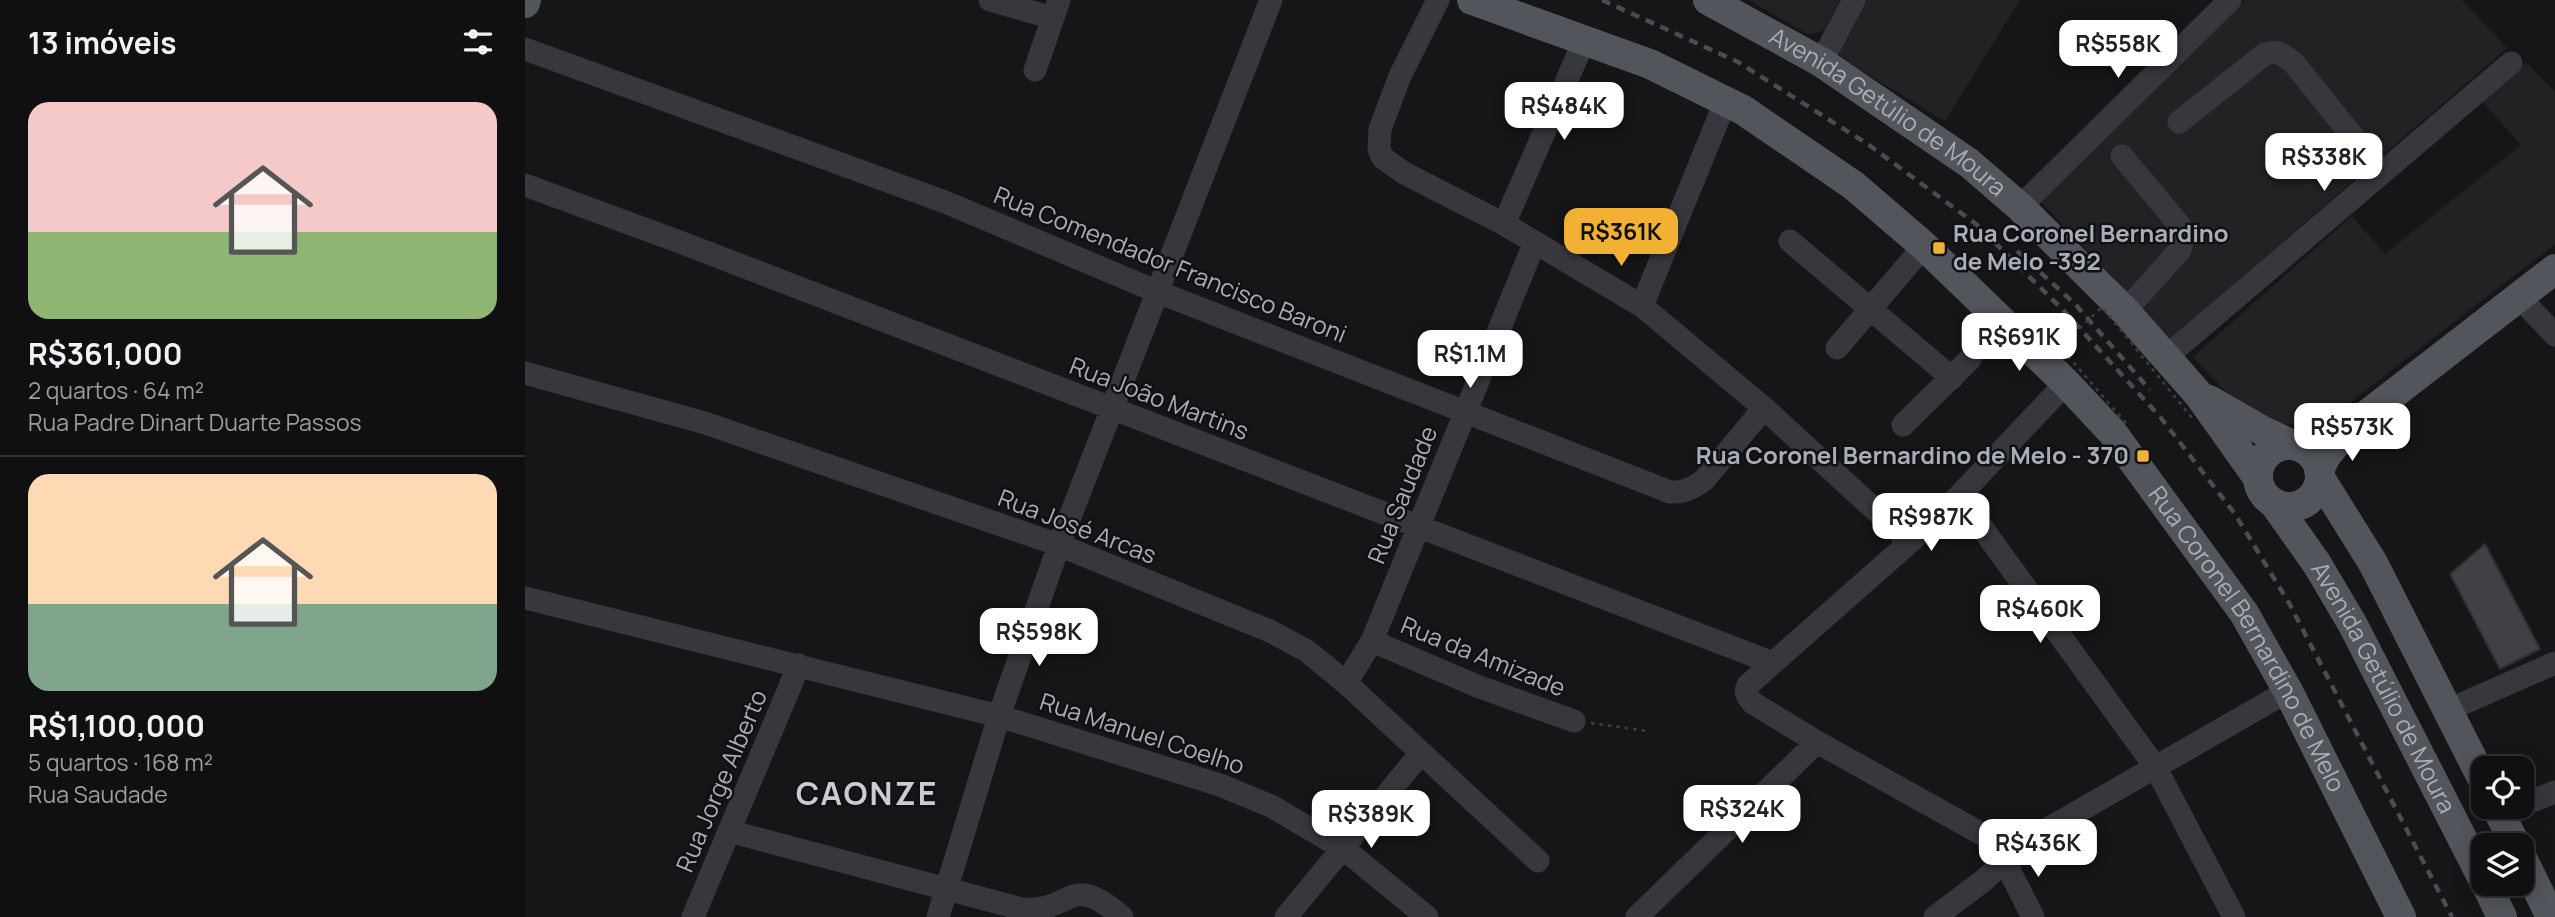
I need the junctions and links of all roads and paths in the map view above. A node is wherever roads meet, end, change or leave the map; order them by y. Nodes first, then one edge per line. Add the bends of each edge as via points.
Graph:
1 (990, 0) edge
2 (1271, 0) edge
3 (1438, 0) edge
4 (1472, 0) edge
5 (1708, 0) edge
6 (1854, 0) edge
7 (2230, 0) edge
8 (1056, 9) edge
9 (1584, 41) junction
10 (525, 49) edge
11 (1821, 62) junction
12 (2511, 63) dead end
13 (1035, 70) dead end
14 (1726, 100) junction
15 (2179, 122) dead end
16 (2122, 156) dead end
17 (2382, 173) junction
18 (525, 185) edge
19 (2019, 207) junction
20 (1504, 224) junction
21 (1790, 241) dead end
22 (1534, 244) junction
23 (1924, 246) junction
24 (2555, 269) edge
25 (1158, 292) junction
26 (2519, 297) junction
27 (1642, 306) junction
28 (1871, 309) junction
29 (2125, 311) junction
30 (2555, 335) edge
31 (1837, 348) dead end
32 (2166, 357) junction
33 (1971, 358) dead end
34 (525, 373) edge
35 (1952, 378) junction
36 (2066, 383) junction
37 (2195, 407) junction
38 (1764, 408) junction
39 (1112, 409) junction
40 (1465, 411) junction
41 (2126, 423) dead end
42 (1903, 425) dead end
43 (2347, 430) junction
44 (2296, 445) junction
45 (2320, 474) junction
46 (2266, 491) junction
47 (1959, 496) junction
48 (1419, 527) junction
49 (1910, 542) junction
50 (1059, 545) junction
51 (525, 597) edge
52 (1372, 641) junction
53 (1773, 663) junction
54 (2555, 663) edge
55 (799, 665) junction
56 (1346, 683) junction
57 (2288, 691) junction
58 (2448, 709) junction
59 (999, 716) junction
60 (1574, 721) joint
61 (1647, 731) dead end
62 (1817, 742) junction
63 (1421, 753) junction
64 (2471, 756) edge
65 (2156, 768) junction
66 (2555, 792) edge
67 (2534, 799) edge
68 (729, 831) junction
69 (1344, 849) junction
70 (2471, 856) edge
71 (2004, 860) junction
72 (1538, 861) dead end
73 (2534, 882) edge
74 (947, 889) junction
75 (2492, 896) edge
76 (693, 917) edge
77 (937, 917) edge
78 (1122, 917) edge
79 (1286, 917) edge
80 (1427, 917) edge
81 (1637, 917) edge
82 (1935, 917) edge
83 (2033, 917) edge
84 (2234, 917) edge
85 (2401, 917) edge
86 (2503, 917) edge
87 (2551, 917) edge

1 - 8 street
2 - 25 street
3 - 20 street via 1387,108 1379,149 1383,158 1403,173
4 - 9 main road, Rua Coronel Bernardino de Melo
5 - 11 main road, Avenida Getúlio de Moura
6 - 11 street
7 - 19 street
8 - 13 street
9 - 14 main road, Rua Coronel Bernardino de Melo via 1650,64
9 - 20 street
10 - 25 street, Rua Comendador Francisco Baroni via 946,202
11 - 19 main road, Avenida Getúlio de Moura via 1969,163
12 - 17 street
14 - 23 main road, Rua Coronel Bernardino de Melo via 1853,185
14 - 27 street
15 - 17 street via 2274,51 2293,62
16 - 29 street via 2181,227 2183,237 2180,250
17 - 32 street
18 - 39 street, Rua João Martins
19 - 29 main road, Avenida Getúlio de Moura
20 - 22 street
21 - 28 street
22 - 27 street
22 - 40 street, Rua Saudade
23 - 28 street
23 - 36 main road, Rua Coronel Bernardino de Melo
24 - 26 main road
25 - 39 street
25 - 40 street, Rua Comendador Francisco Baroni
26 - 30 street
26 - 43 main road
27 - 38 street
28 - 31 street
28 - 35 street
29 - 32 main road, Avenida Getúlio de Moura
32 - 37 main road, Avenida Getúlio de Moura
33 - 35 street
34 - 50 street, Rua José Arcas via 705,423
35 - 42 street
36 - 47 street
36 - 57 main road, Rua Coronel Bernardino de Melo via 2112,432 2174,514 2244,613
37 - 41 path, bridge via 2102,307 2060,347
37 - 44 main road, Avenida Getúlio de Moura
37 - 46 main road, Avenida Getúlio de Moura
38 - 40 street, Rua Comendador Francisco Baroni via 1704,480 1679,492
38 - 49 street
39 - 48 street, Rua João Martins
39 - 50 street
40 - 48 street, Rua Saudade
43 - 44 main road
43 - 45 main road
44 - 45 main road via 2312,455
44 - 46 main road via 2279,446 2259,465
45 - 46 main road via 2315,492 2304,503 2288,507
45 - 58 main road, Avenida Getúlio de Moura
46 - 70 main road, Avenida Getúlio de Moura via 2353,625
47 - 49 street
47 - 65 street
48 - 52 street, Rua Saudade
48 - 53 street, Rua João Martins
49 - 53 street
50 - 56 street, Rua José Arcas via 1270,631 1307,651
50 - 59 street
51 - 55 street, Rua Manuel Coelho
52 - 56 street, Rua Saudade
52 - 60 street, Rua da Amizade
53 - 62 street via 1748,685 1747,694 1753,703
54 - 58 street
55 - 59 street, Rua Manuel Coelho
55 - 68 street, Rua Jorge Alberto
56 - 63 street, Rua José Arcas
57 - 65 street
57 - 85 main road, Rua Coronel Bernardino de Melo
58 - 64 main road, Avenida Getúlio de Moura
59 - 69 street, Rua Manuel Coelho via 1220,785 1271,806
59 - 74 street
60 - 61 path
62 - 71 street via 1980,832
62 - 81 street
63 - 69 street
63 - 72 street, Rua José Arcas
65 - 71 street via 2025,842
65 - 84 street
66 - 67 street
68 - 74 street
68 - 76 street, Rua Jorge Alberto
69 - 79 street
69 - 80 street, Rua Manuel Coelho
71 - 82 street
71 - 83 street
73 - 87 main road
74 - 77 street
74 - 78 street via 1039,910 1070,895 1083,894
75 - 86 main road

